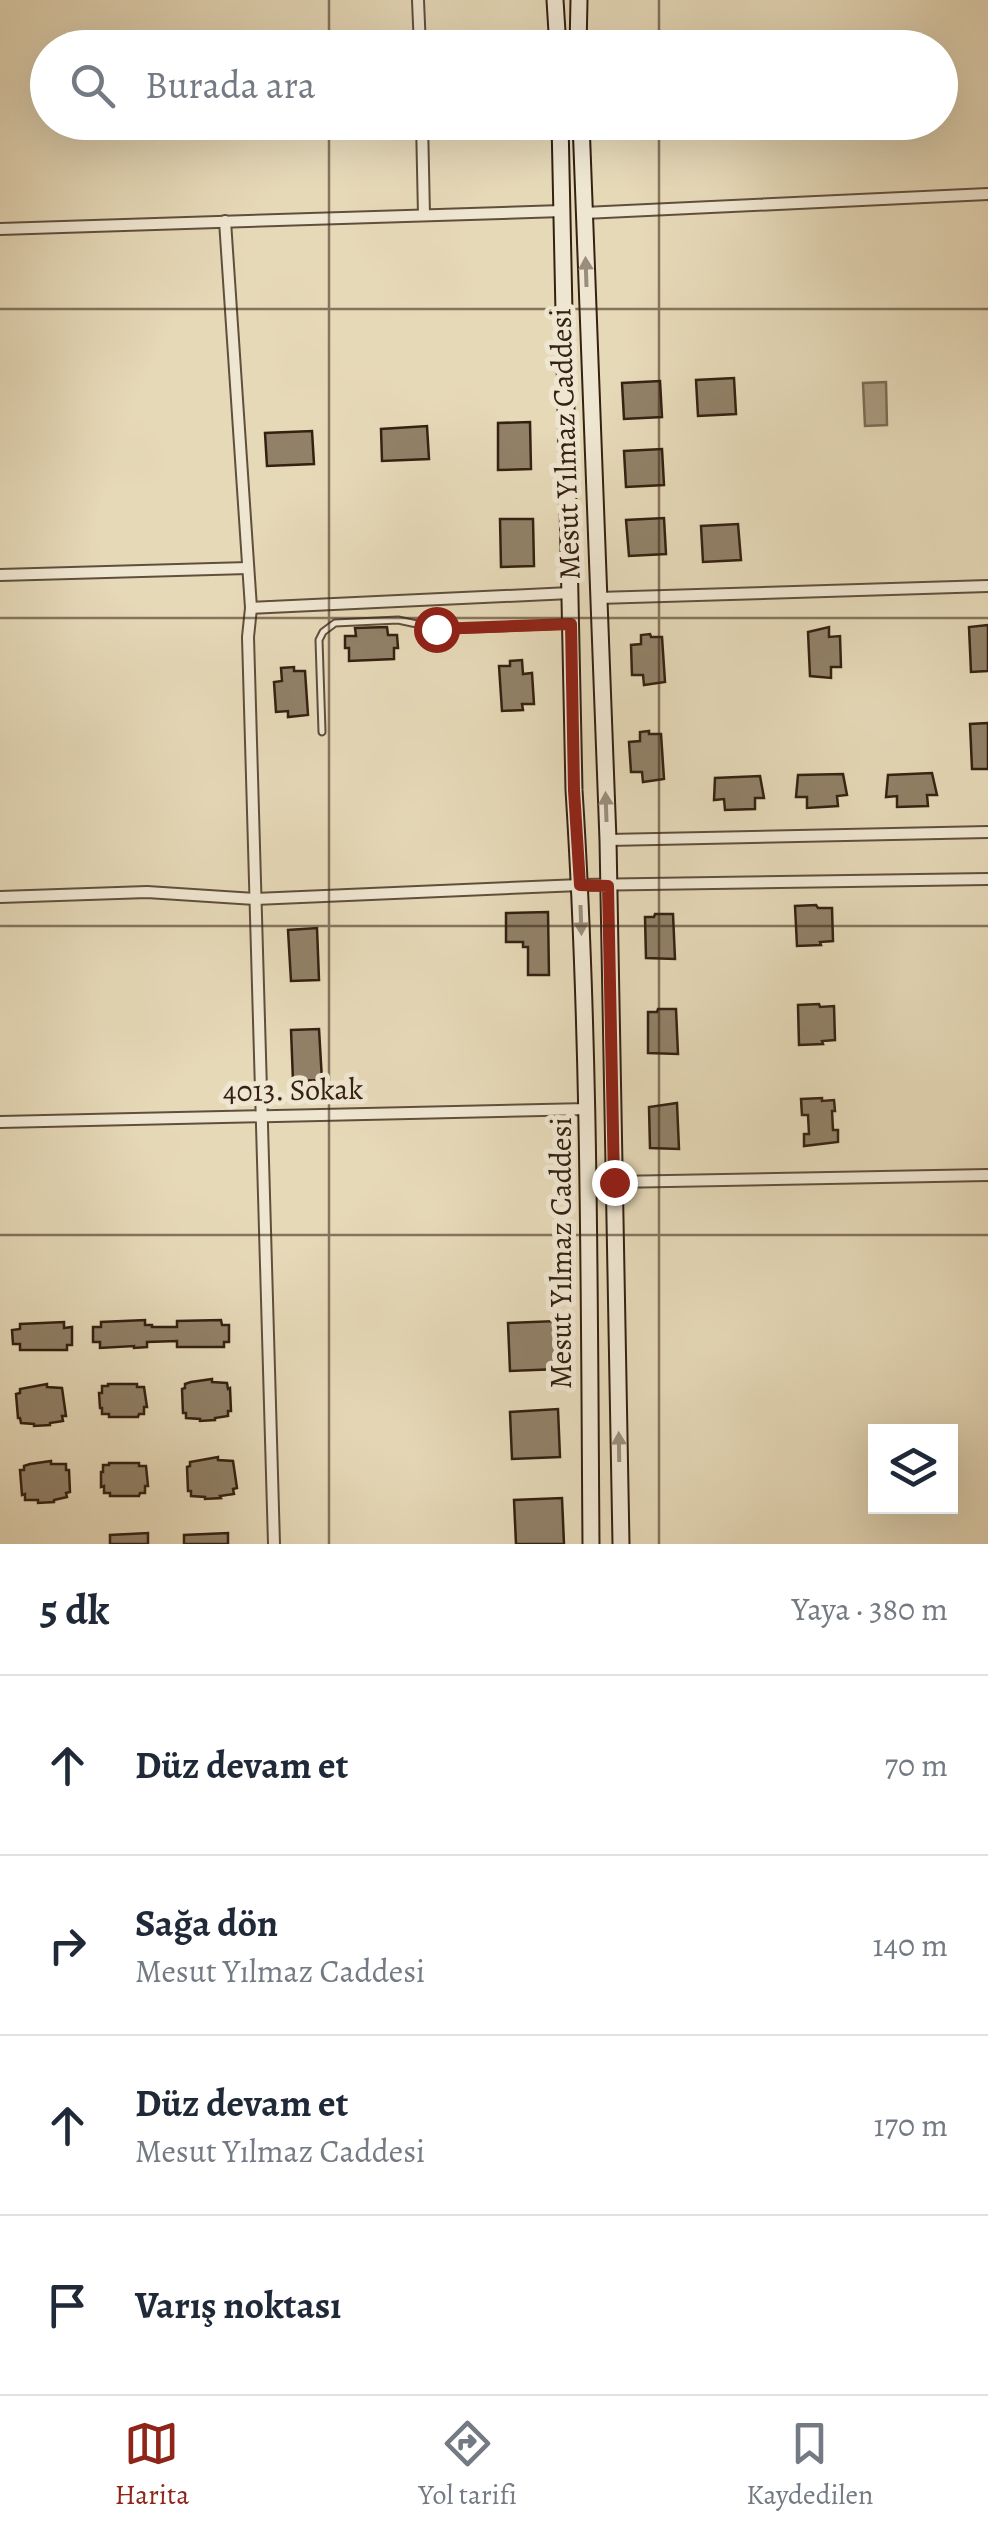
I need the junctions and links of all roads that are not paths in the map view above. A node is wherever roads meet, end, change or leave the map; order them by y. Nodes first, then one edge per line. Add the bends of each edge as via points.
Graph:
1 (418, 0) edge
2 (555, 0) edge
3 (580, 0) edge
4 (419, 30) edge
5 (557, 30) edge
6 (579, 30) edge
7 (422, 140) edge
8 (560, 140) edge
9 (582, 140) edge
10 (988, 194) edge
11 (562, 211) junction
12 (584, 213) junction
13 (424, 215) junction
14 (225, 222) junction
15 (0, 228) edge
16 (248, 568) junction
17 (0, 575) edge
18 (988, 586) edge
19 (570, 593) junction
20 (598, 598) junction
21 (251, 608) junction
22 (571, 624) junction
23 (322, 732) dead end
24 (988, 832) edge
25 (608, 840) junction
26 (988, 879) edge
27 (580, 885) junction
28 (608, 886) junction
29 (0, 897) edge
30 (255, 899) junction
31 (588, 1109) junction
32 (261, 1116) junction
33 (0, 1122) edge
34 (988, 1174) edge
35 (614, 1182) junction
36 (274, 1544) edge
37 (590, 1544) edge
38 (621, 1544) edge

1 - 4 street
2 - 5 main road
3 - 6 main road
7 - 13 street
8 - 11 main road, Mesut Yılmaz Caddesi
9 - 12 main road, Mesut Yılmaz Caddesi
10 - 12 street
11 - 13 street
11 - 19 main road, Mesut Yılmaz Caddesi
20 -> 12 main road, Mesut Yılmaz Caddesi
13 - 14 street
14 - 15 street
14 - 16 street
16 - 17 street
16 - 21 street
18 - 20 street
19 - 21 street
19 - 22 main road, Mesut Yılmaz Caddesi
25 -> 20 main road, Mesut Yılmaz Caddesi
21 - 30 street
22 - 23 lane via 445,630 398,620 335,624 319,640
22 - 27 main road, Mesut Yılmaz Caddesi
24 - 25 street
25 - 28 main road, Mesut Yılmaz Caddesi
26 - 28 street
27 - 28 street
27 - 30 street
27 -> 31 main road, Mesut Yılmaz Caddesi
28 - 35 main road, Mesut Yılmaz Caddesi
29 - 30 street via 148,892
30 - 32 street
31 - 32 street, 4013. Sokak
31 - 37 main road, Mesut Yılmaz Caddesi
32 - 33 street, 4013. Sokak
32 - 36 street
34 - 35 street
38 -> 35 main road, Mesut Yılmaz Caddesi

